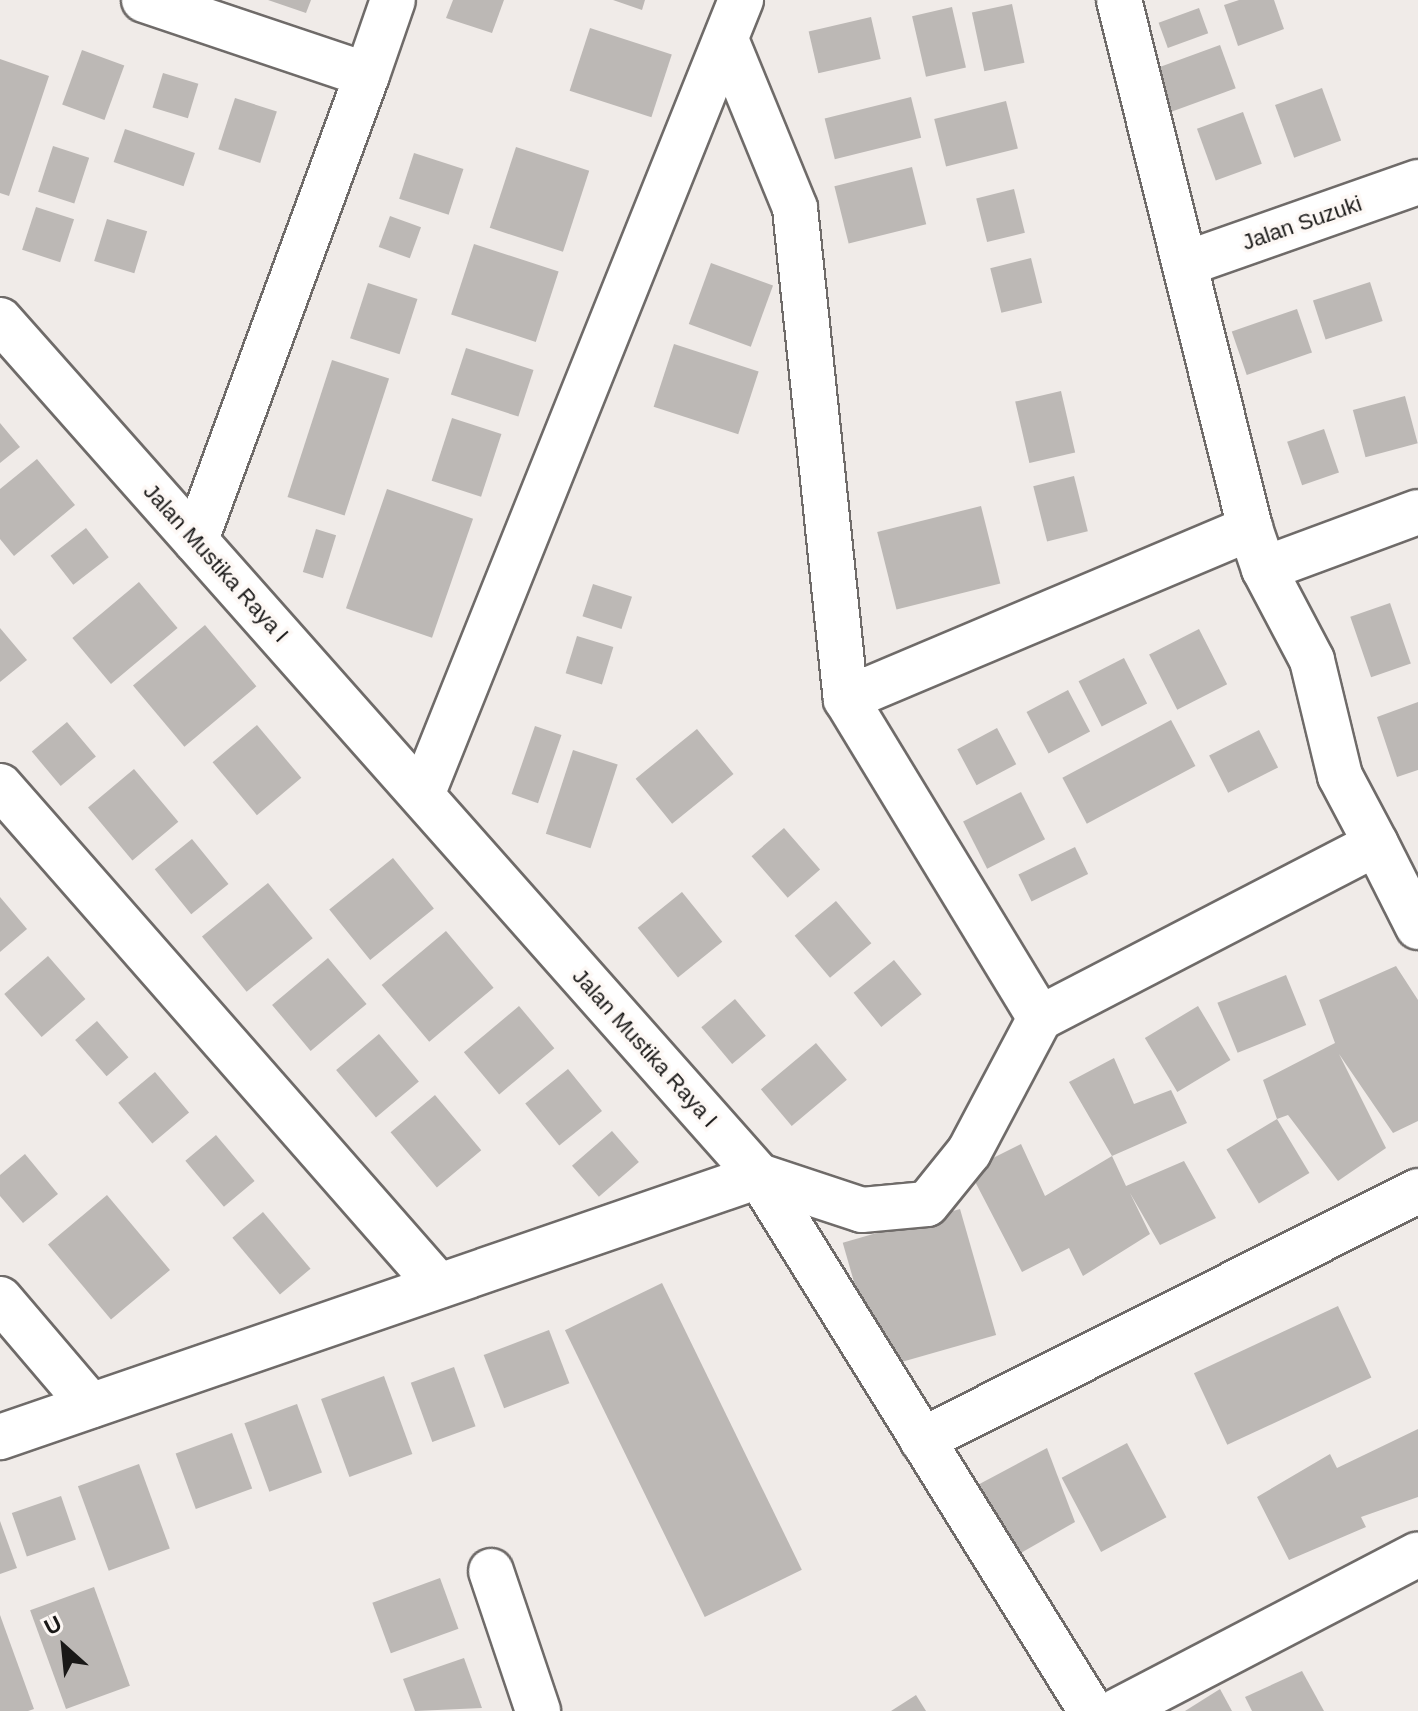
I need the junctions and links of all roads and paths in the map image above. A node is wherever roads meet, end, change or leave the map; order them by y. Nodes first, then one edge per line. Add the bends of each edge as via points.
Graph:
1 (144, 0) edge
2 (393, 0) edge
3 (741, 0) edge
4 (1119, 0) edge
5 (727, 42) junction
6 (367, 75) junction
7 (1418, 182) edge
8 (1185, 264) junction
9 (0, 320) edge
10 (1418, 512) edge
11 (1250, 528) junction
12 (196, 541) junction
13 (1264, 569) junction
14 (846, 699) junction
15 (0, 786) edge
16 (422, 795) junction
17 (1376, 844) junction
18 (1418, 927) edge
19 (1040, 1018) junction
20 (759, 1176) junction
21 (1418, 1191) edge
22 (439, 1286) junction
23 (0, 1299) edge
24 (91, 1406) junction
25 (0, 1437) edge
26 (922, 1440) junction
27 (1418, 1554) edge
28 (491, 1571) dead end
29 (538, 1711) edge
30 (1091, 1711) edge
31 (1117, 1711) edge

1 - 6 street
2 - 6 street
3 - 5 street
4 - 8 street
5 - 14 street via 795,208
5 - 16 street
6 - 12 street
7 - 8 street, Jalan Suzuki
8 - 11 street
9 - 12 street, Jalan Mustika Raya I
10 - 13 street
11 - 13 street
11 - 14 street
12 - 16 street, Jalan Mustika Raya I
13 - 17 street via 1312,660 1340,776
14 - 19 street
15 - 22 street
16 - 20 street, Jalan Mustika Raya I
17 - 18 street
17 - 19 street
19 - 20 street via 969,1152 927,1204 862,1210
20 - 22 street
20 - 26 street, Jalan Mustika Raya I
21 - 26 street
22 - 24 street
23 - 24 street
24 - 25 street
26 - 30 street, Jalan Mustika Raya I
27 - 31 street
28 - 29 street

